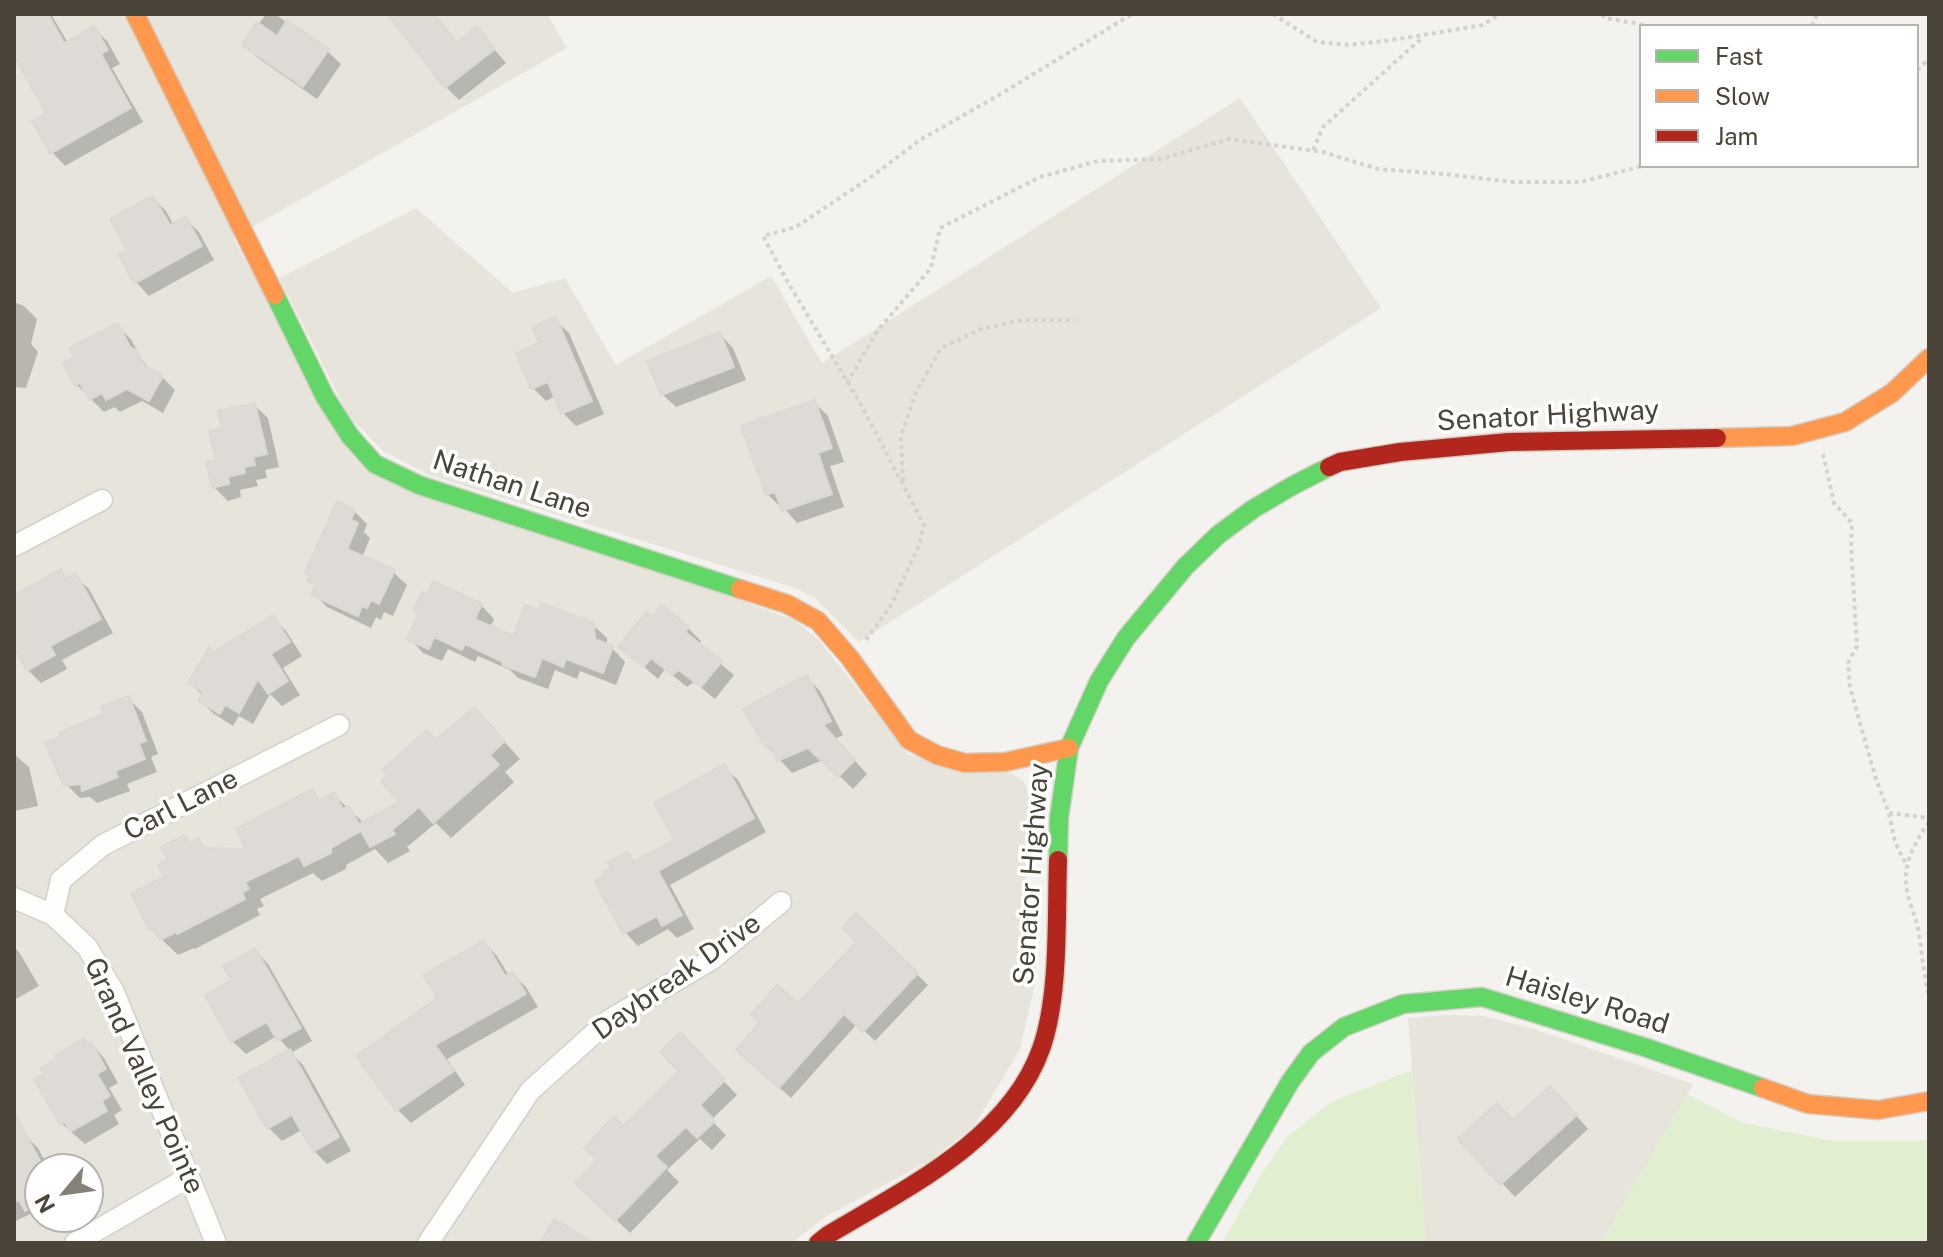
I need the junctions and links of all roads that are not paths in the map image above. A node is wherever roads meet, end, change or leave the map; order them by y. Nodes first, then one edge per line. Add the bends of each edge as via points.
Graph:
1 (135, 14) edge
2 (1929, 358) edge
3 (102, 500) dead end
4 (14, 546) edge
5 (339, 725) dead end
6 (1069, 748) junction
7 (14, 898) edge
8 (781, 902) dead end
9 (53, 915) junction
10 (1929, 1101) edge
11 (189, 1177) junction
12 (75, 1243) edge
13 (216, 1243) edge
14 (428, 1243) edge
15 (818, 1243) edge
16 (1196, 1243) edge

1 - 6 street, Nathan Lane via 325,397 375,464 419,485 787,604 818,621 909,740 937,755 965,763 1005,762
2 - 6 street, Senator Highway via 1892,393 1845,422 1792,436 1509,442 1340,462 1253,509 1185,567 1126,638 1099,681
3 - 4 street
5 - 9 street, Carl Lane via 103,845 61,880
6 - 15 street, Senator Highway via 1059,818 1051,1005 1041,1049 1021,1090 976,1140
7 - 9 street, Grand Valley Pointe
8 - 14 street, Daybreak Drive via 711,960 609,1020 530,1091
9 - 11 street, Grand Valley Pointe via 87,947 114,992
10 - 16 street, Haisley Road via 1878,1110 1808,1104 1482,997 1403,1004 1344,1027 1311,1053
11 - 12 street
11 - 13 street, Grand Valley Pointe

